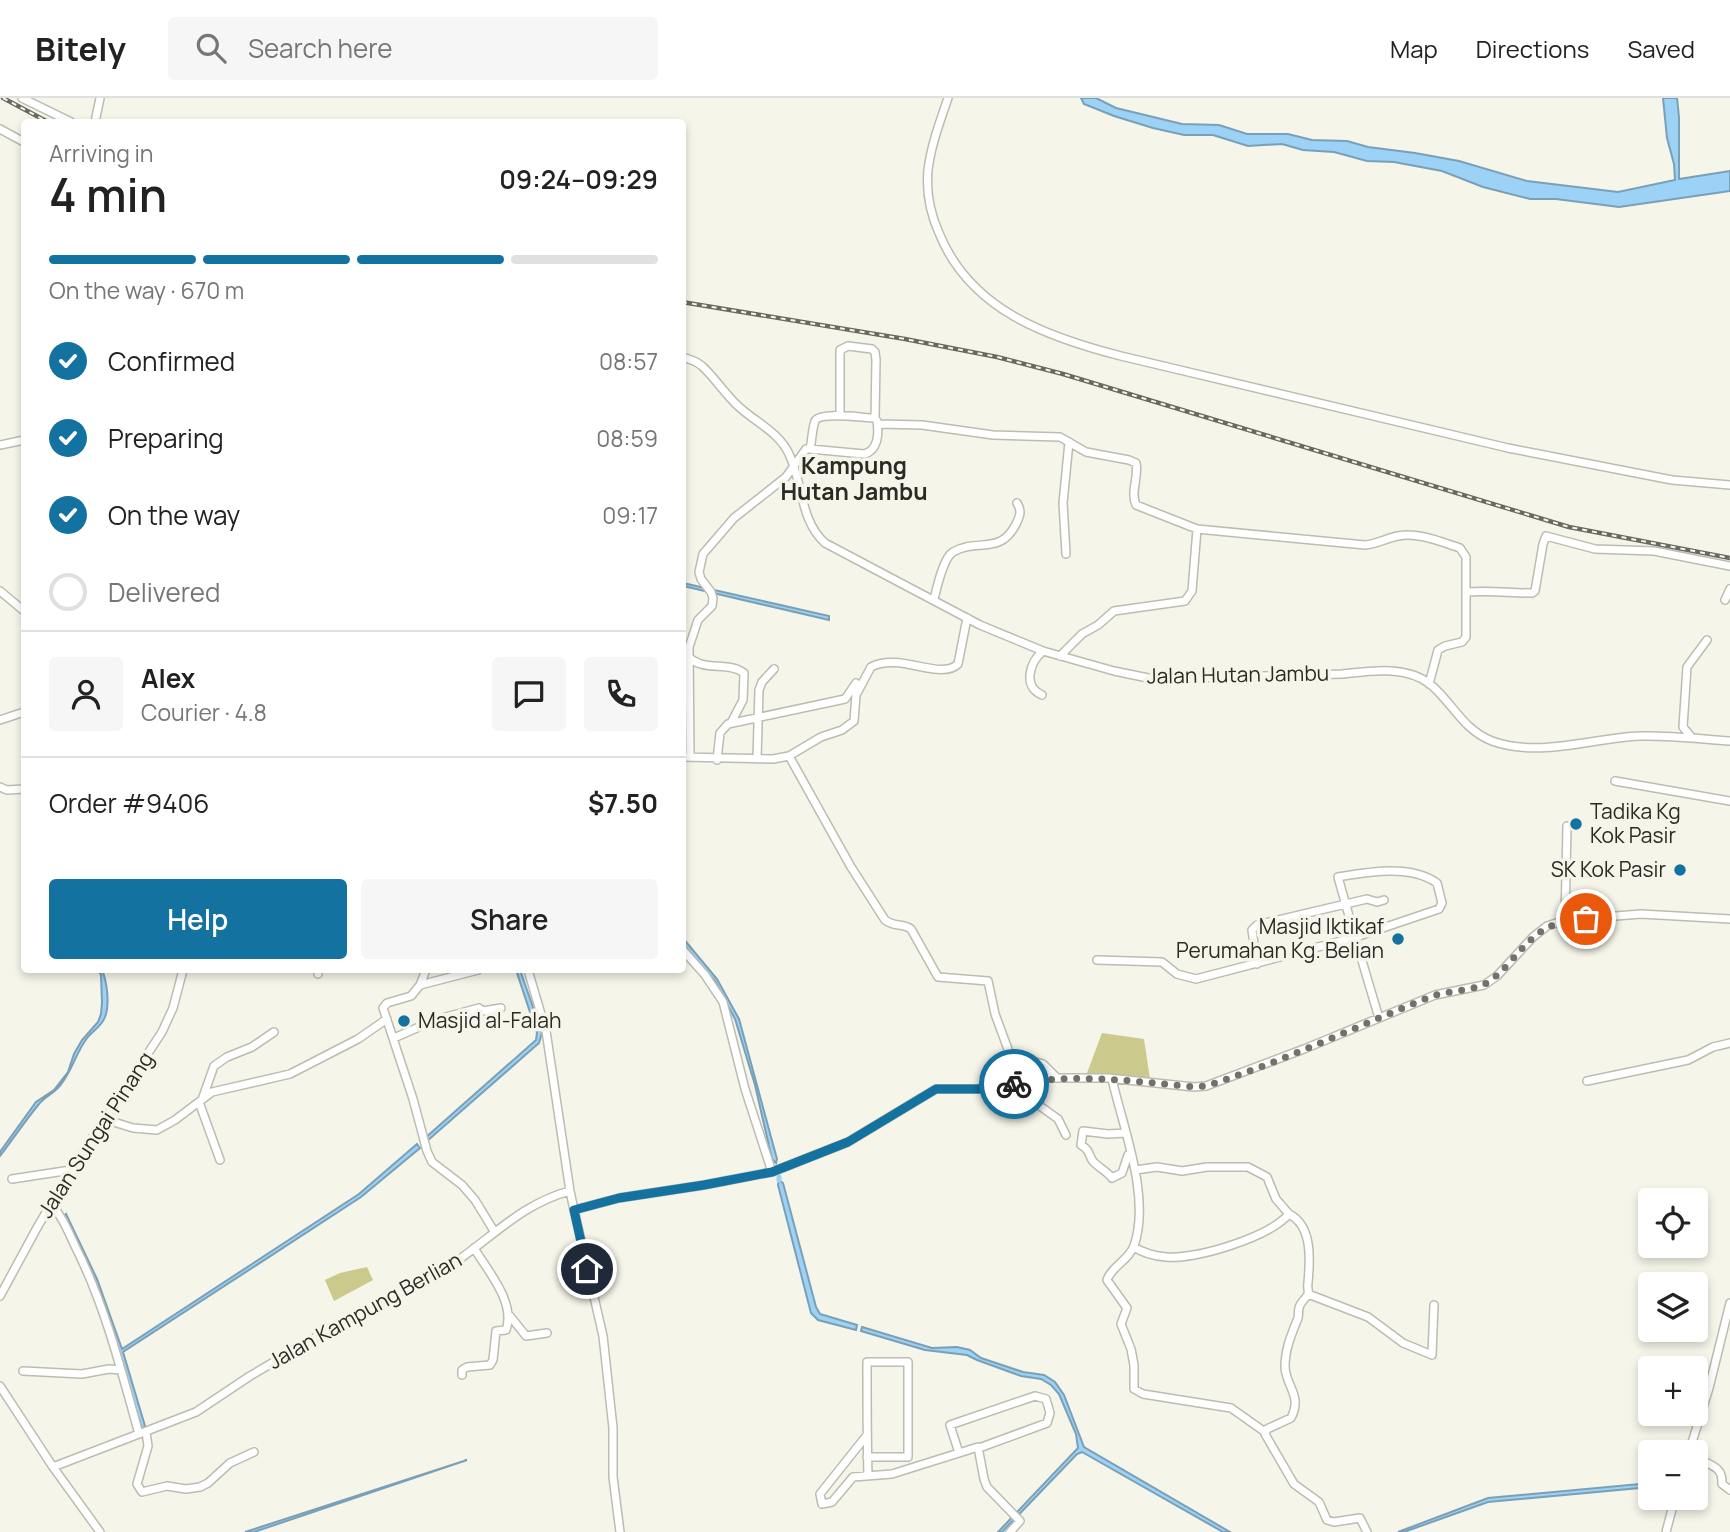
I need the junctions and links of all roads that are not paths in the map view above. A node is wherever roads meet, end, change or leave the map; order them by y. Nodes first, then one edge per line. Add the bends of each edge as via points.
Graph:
1 (22, 98) edge
2 (100, 98) edge
3 (948, 98) edge
4 (65, 119) edge
5 (96, 119) edge
6 (0, 130) edge
7 (21, 140) edge
8 (686, 358) edge
9 (840, 416) junction
10 (877, 421) junction
11 (21, 440) edge
12 (1069, 442) junction
13 (0, 444) edge
14 (810, 449) junction
15 (794, 467) junction
16 (1730, 485) edge
17 (1017, 503) dead end
18 (1198, 529) junction
19 (1066, 554) dead end
20 (1730, 566) edge
21 (1730, 589) edge
22 (0, 591) edge
23 (1467, 592) junction
24 (934, 599) junction
25 (1725, 600) dead end
26 (21, 608) edge
27 (967, 618) junction
28 (1707, 640) dead end
29 (1043, 651) junction
30 (689, 656) junction
31 (1060, 656) junction
32 (871, 667) junction
33 (774, 668) dead end
34 (1429, 684) junction
35 (1042, 695) dead end
36 (687, 701) edge
37 (21, 713) edge
38 (757, 718) junction
39 (0, 720) edge
40 (731, 723) junction
41 (1693, 739) junction
42 (1730, 741) edge
43 (686, 756) edge
44 (789, 756) junction
45 (717, 760) junction
46 (757, 760) junction
47 (1615, 781) dead end
48 (0, 787) edge
49 (21, 789) edge
50 (1730, 800) edge
51 (1567, 826) dead end
52 (1384, 900) dead end
53 (1346, 904) junction
54 (1730, 919) edge
55 (1565, 920) junction
56 (1356, 937) junction
57 (686, 954) edge
58 (1097, 960) dead end
59 (1257, 964) junction
60 (182, 973) edge
61 (425, 973) edge
62 (466, 973) edge
63 (529, 973) edge
64 (420, 985) junction
65 (501, 1008) dead end
66 (1379, 1018) junction
67 (388, 1023) junction
68 (411, 1031) junction
69 (274, 1032) dead end
70 (394, 1038) junction
71 (1730, 1043) edge
72 (1057, 1078) junction
73 (1112, 1079) junction
74 (1035, 1080) junction
75 (1587, 1081) dead end
76 (201, 1100) junction
77 (104, 1119) junction
78 (1125, 1133) junction
79 (1066, 1135) dead end
80 (1129, 1151) junction
81 (220, 1160) dead end
82 (71, 1170) junction
83 (1135, 1170) junction
84 (772, 1172) junction
85 (12, 1179) dead end
86 (570, 1191) junction
87 (51, 1204) junction
88 (574, 1210) junction
89 (1289, 1214) junction
90 (494, 1231) junction
91 (1134, 1247) junction
92 (474, 1248) junction
93 (1308, 1294) junction
94 (0, 1296) edge
95 (1730, 1303) edge
96 (1434, 1305) dead end
97 (509, 1315) junction
98 (547, 1333) dead end
99 (121, 1370) junction
100 (23, 1371) dead end
101 (462, 1375) dead end
102 (0, 1386) edge
103 (1265, 1432) junction
104 (142, 1433) junction
105 (867, 1435) junction
106 (1693, 1440) edge
107 (979, 1448) junction
108 (254, 1452) dead end
109 (959, 1453) junction
110 (867, 1457) junction
111 (1708, 1465) edge
112 (52, 1467) junction
113 (868, 1476) junction
114 (1730, 1490) edge
115 (1672, 1510) edge
116 (100, 1532) edge
117 (620, 1532) edge
118 (1010, 1532) edge
119 (1367, 1532) edge
120 (1666, 1532) edge

1 - 4 street
2 - 5 street
3 - 16 street via 928,172 928,196 937,229 974,289 1042,331 1121,356 1508,449 1672,480
6 - 7 street
8 - 15 street, Jalan Hutan Jambu via 702,367 737,406 783,442
9 - 10 street
9 - 10 street via 841,350 848,346 875,352
9 - 14 street via 819,417
10 - 12 street via 993,435 1053,436
10 - 14 street via 872,453
11 - 13 street
12 - 18 street via 1086,452 1133,461 1137,469 1134,503
12 - 19 street via 1063,503
14 - 15 street
15 - 24 street, Jalan Hutan Jambu via 817,536
15 - 30 street via 734,518 703,554 699,572 713,595 712,606 692,631
17 - 24 street via 1019,518 1003,541 949,556
18 - 23 street via 1365,545 1413,535 1463,550
18 - 31 street via 1192,591 1185,601 1114,611
20 - 23 street via 1654,551 1588,548 1546,536 1535,591
21 - 25 street
22 - 26 street
23 - 34 street via 1466,637 1437,650
24 - 27 street, Jalan Hutan Jambu
27 - 29 street, Jalan Hutan Jambu
27 - 32 street via 954,668 938,670 895,661
28 - 41 street via 1687,667 1684,682 1683,727
29 - 31 street, Jalan Hutan Jambu
29 - 35 street via 1030,668 1032,686
30 - 36 street
30 - 40 street via 694,662 744,673 743,700
31 - 34 street, Jalan Hutan Jambu via 1153,679 1385,670
32 - 38 street via 845,699
32 - 44 street via 856,695 855,720
33 - 38 street via 762,682
34 - 41 street, Jalan Hutan Jambu via 1465,723 1496,742 1530,748 1631,737
36 - 43 street
37 - 39 street
38 - 40 street
38 - 46 street
40 - 45 street via 720,733
41 - 42 street, Jalan Hutan Jambu
43 - 45 street
44 - 46 street
44 - 72 street via 886,920 911,929 938,976 988,981 1009,1052 1043,1064
45 - 46 street
47 - 50 street
48 - 49 street
51 - 55 street
52 - 53 street
53 - 56 street
53 - 56 street via 1338,877 1391,871 1433,880 1438,886 1439,909
53 - 59 street via 1258,925 1252,930
54 - 55 street via 1641,914
55 - 66 street via 1532,937 1484,985 1435,995
56 - 59 street
56 - 66 street
57 - 84 street via 723,1002
58 - 59 street via 1162,962 1184,977 1196,979
60 - 77 street, Jalan Sungai Pinang via 162,1032
61 - 64 street
62 - 64 street
63 - 86 street via 546,1031
64 - 67 street via 411,996 387,1003 383,1008
65 - 68 street via 479,1008
66 - 73 street via 1206,1086
67 - 68 street
67 - 70 street
67 - 76 street via 290,1074 217,1090
68 - 70 street
69 - 76 street via 214,1066
70 - 90 street via 432,1162 462,1185
71 - 75 street via 1688,1060
72 - 73 street
72 - 74 street
73 - 78 street
74 - 79 street via 1040,1106 1058,1119
74 - 84 street via 978,1089 936,1089 848,1142
76 - 77 street via 157,1130
76 - 81 street
77 - 82 street, Jalan Sungai Pinang
78 - 80 street
78 - 80 street via 1083,1131 1081,1144 1112,1178 1122,1173
80 - 83 street
82 - 85 street
82 - 87 street, Jalan Sungai Pinang
83 - 89 street via 1248,1167 1267,1177 1276,1199
83 - 91 street via 1139,1217
84 - 88 street
86 - 88 street
86 - 90 street, Jalan Kampung Berlian via 536,1203
87 - 94 street, Jalan Sungai Pinang
87 - 99 street via 97,1297
88 - 117 street via 603,1336
89 - 91 street via 1243,1241 1190,1256 1167,1257
89 - 93 street via 1305,1232 1308,1244
90 - 92 street, Jalan Kampung Berlian
91 - 103 street via 1107,1280 1127,1308 1121,1324 1131,1349 1134,1389 1231,1408
92 - 97 street
92 - 104 street, Jalan Kampung Berlian via 442,1271 250,1376 196,1412
93 - 96 street via 1368,1317 1403,1343 1432,1355
93 - 103 street via 1299,1305 1285,1364 1295,1398 1293,1413
95 - 106 street
97 - 98 street via 526,1335
97 - 101 street via 506,1329 496,1331 490,1365 467,1367
99 - 100 street via 82,1374
99 - 104 street
102 - 112 street
103 - 119 street via 1294,1484 1318,1502 1327,1520 1360,1518
104 - 108 street via 148,1446 137,1484 145,1492 167,1486 200,1487 230,1463
104 - 112 street, Jalan Kampung Berlian
105 - 110 street
105 - 110 street via 867,1362 908,1362 908,1457
105 - 113 street via 820,1494 821,1504 832,1502 853,1477
107 - 109 street
107 - 109 street via 1046,1423 1051,1413 1046,1399 1035,1396 950,1424
107 - 118 street via 987,1487 1020,1521
109 - 113 street via 892,1474
110 - 113 street
111 - 114 street via 1720,1470 1722,1484
112 - 116 street
115 - 120 street

